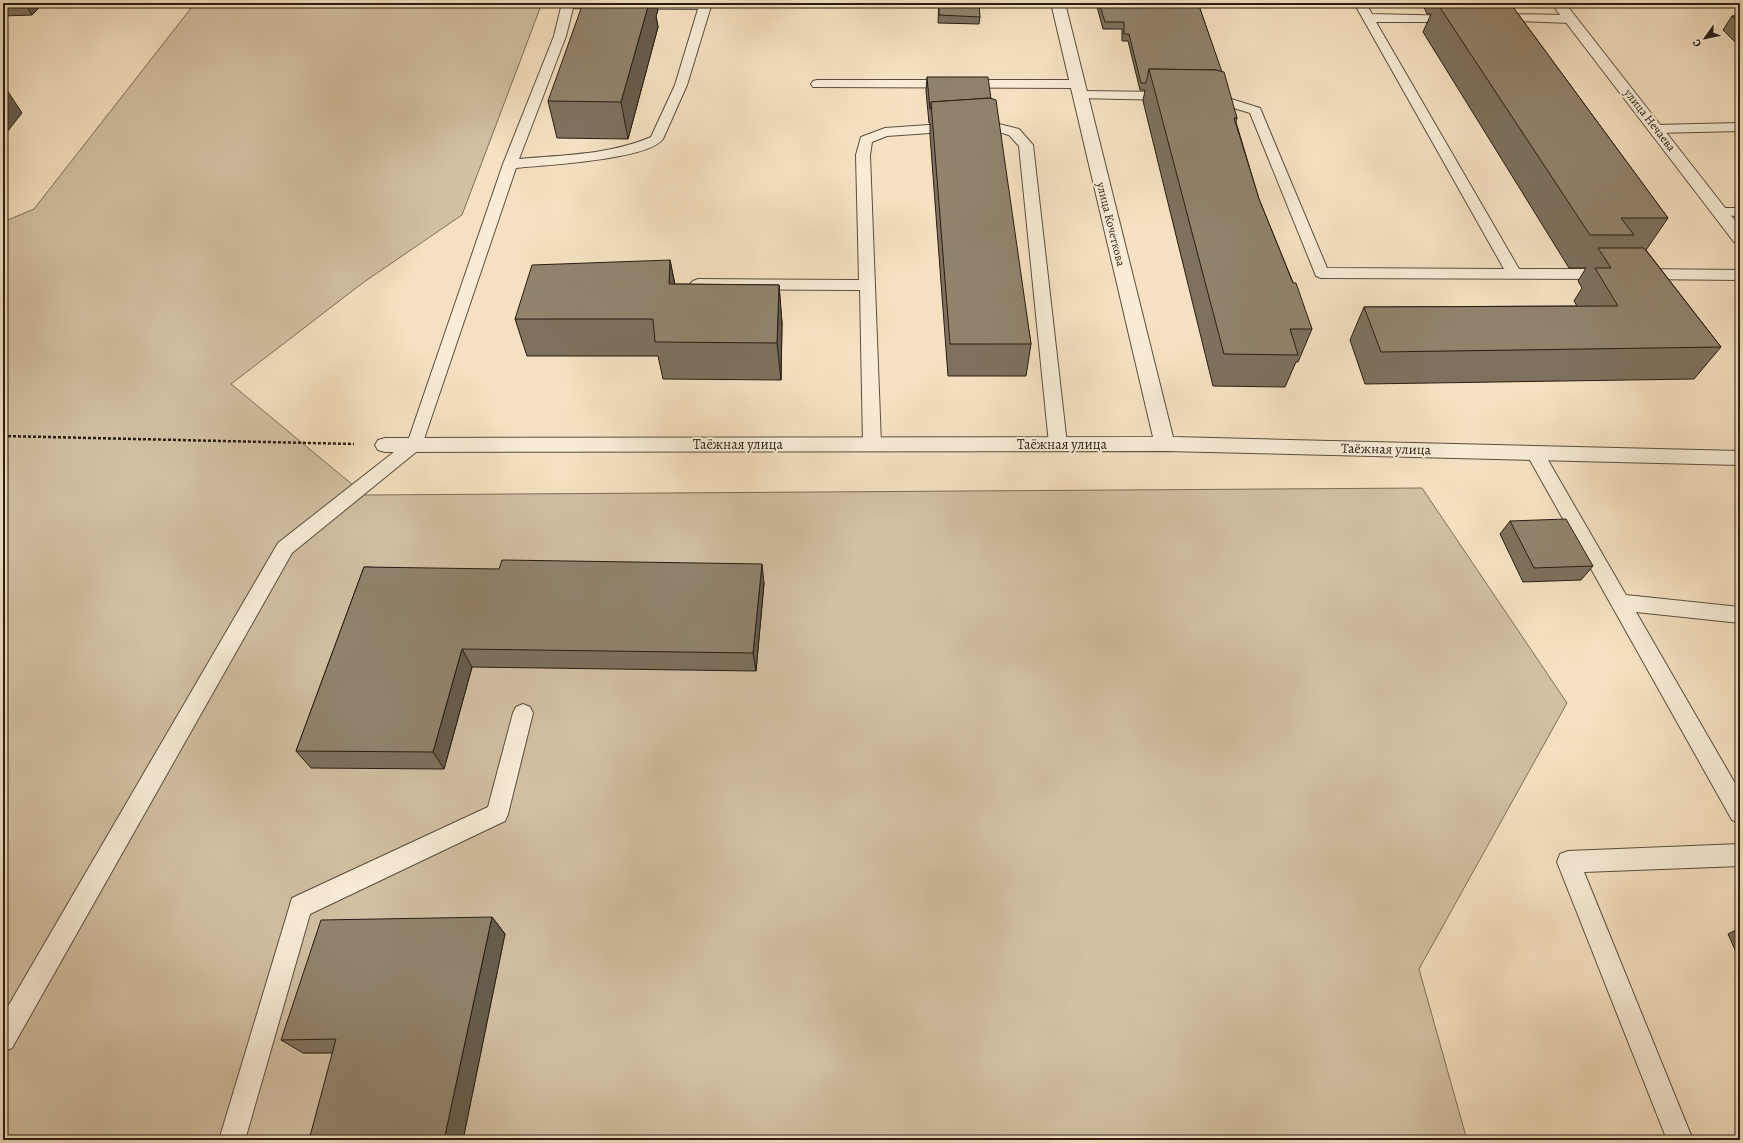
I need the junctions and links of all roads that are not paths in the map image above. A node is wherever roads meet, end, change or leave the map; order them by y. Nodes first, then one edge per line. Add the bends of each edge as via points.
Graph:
1 (1058, 3) edge
2 (1360, 3) edge
3 (1558, 3) edge
4 (568, 4) edge
5 (705, 5) edge
6 (1369, 18) junction
7 (1462, 18) edge
8 (1486, 18) edge
9 (1571, 19) junction
10 (817, 84) dead end
11 (1079, 89) junction
12 (1740, 127) edge
13 (1656, 128) junction
14 (510, 164) junction
15 (1721, 212) junction
16 (1740, 212) edge
17 (1740, 238) edge
18 (1514, 273) junction
19 (1740, 275) edge
20 (686, 284) edge
21 (866, 285) junction
22 (384, 444) road end
23 (415, 444) junction
24 (872, 444) junction
25 (1058, 444) junction
26 (1164, 444) junction
27 (1535, 453) junction
28 (1740, 458) edge
29 (1620, 602) junction
30 (1740, 615) edge
31 (523, 713) dead end
32 (1740, 812) edge
33 (1740, 855) edge
34 (3, 1039) edge
35 (232, 1140) edge
36 (1680, 1140) edge

1 - 11 street, улица Кочеткова
2 - 6 lane
3 - 9 street, улица Нечаева
4 - 5 lane
4 - 14 lane via 560,36
5 - 14 lane via 681,85 656,139 638,147 610,154
6 - 7 lane
6 - 18 lane
8 - 9 lane
9 - 13 street, улица Нечаева
10 - 11 lane
11 - 18 lane via 1209,96 1256,111 1321,272
11 - 26 street, улица Кочеткова
12 - 13 lane
13 - 15 street, улица Нечаева
14 - 23 lane
15 - 16 lane
15 - 17 street, улица Нечаева
18 - 19 lane
20 - 21 lane
21 - 24 lane
21 - 25 lane via 863,155 866,140 885,132 987,124 1014,132 1026,145
22 - 23 street, Таёжная улица
23 - 24 street, Таёжная улица
23 - 34 lane via 285,548
24 - 25 street, Таёжная улица
25 - 26 street, Таёжная улица
26 - 27 street, Таёжная улица
27 - 28 street, Таёжная улица
27 - 29 lane
29 - 30 lane
29 - 32 lane
31 - 35 lane via 497,814 300,906
33 - 36 lane via 1568,862

